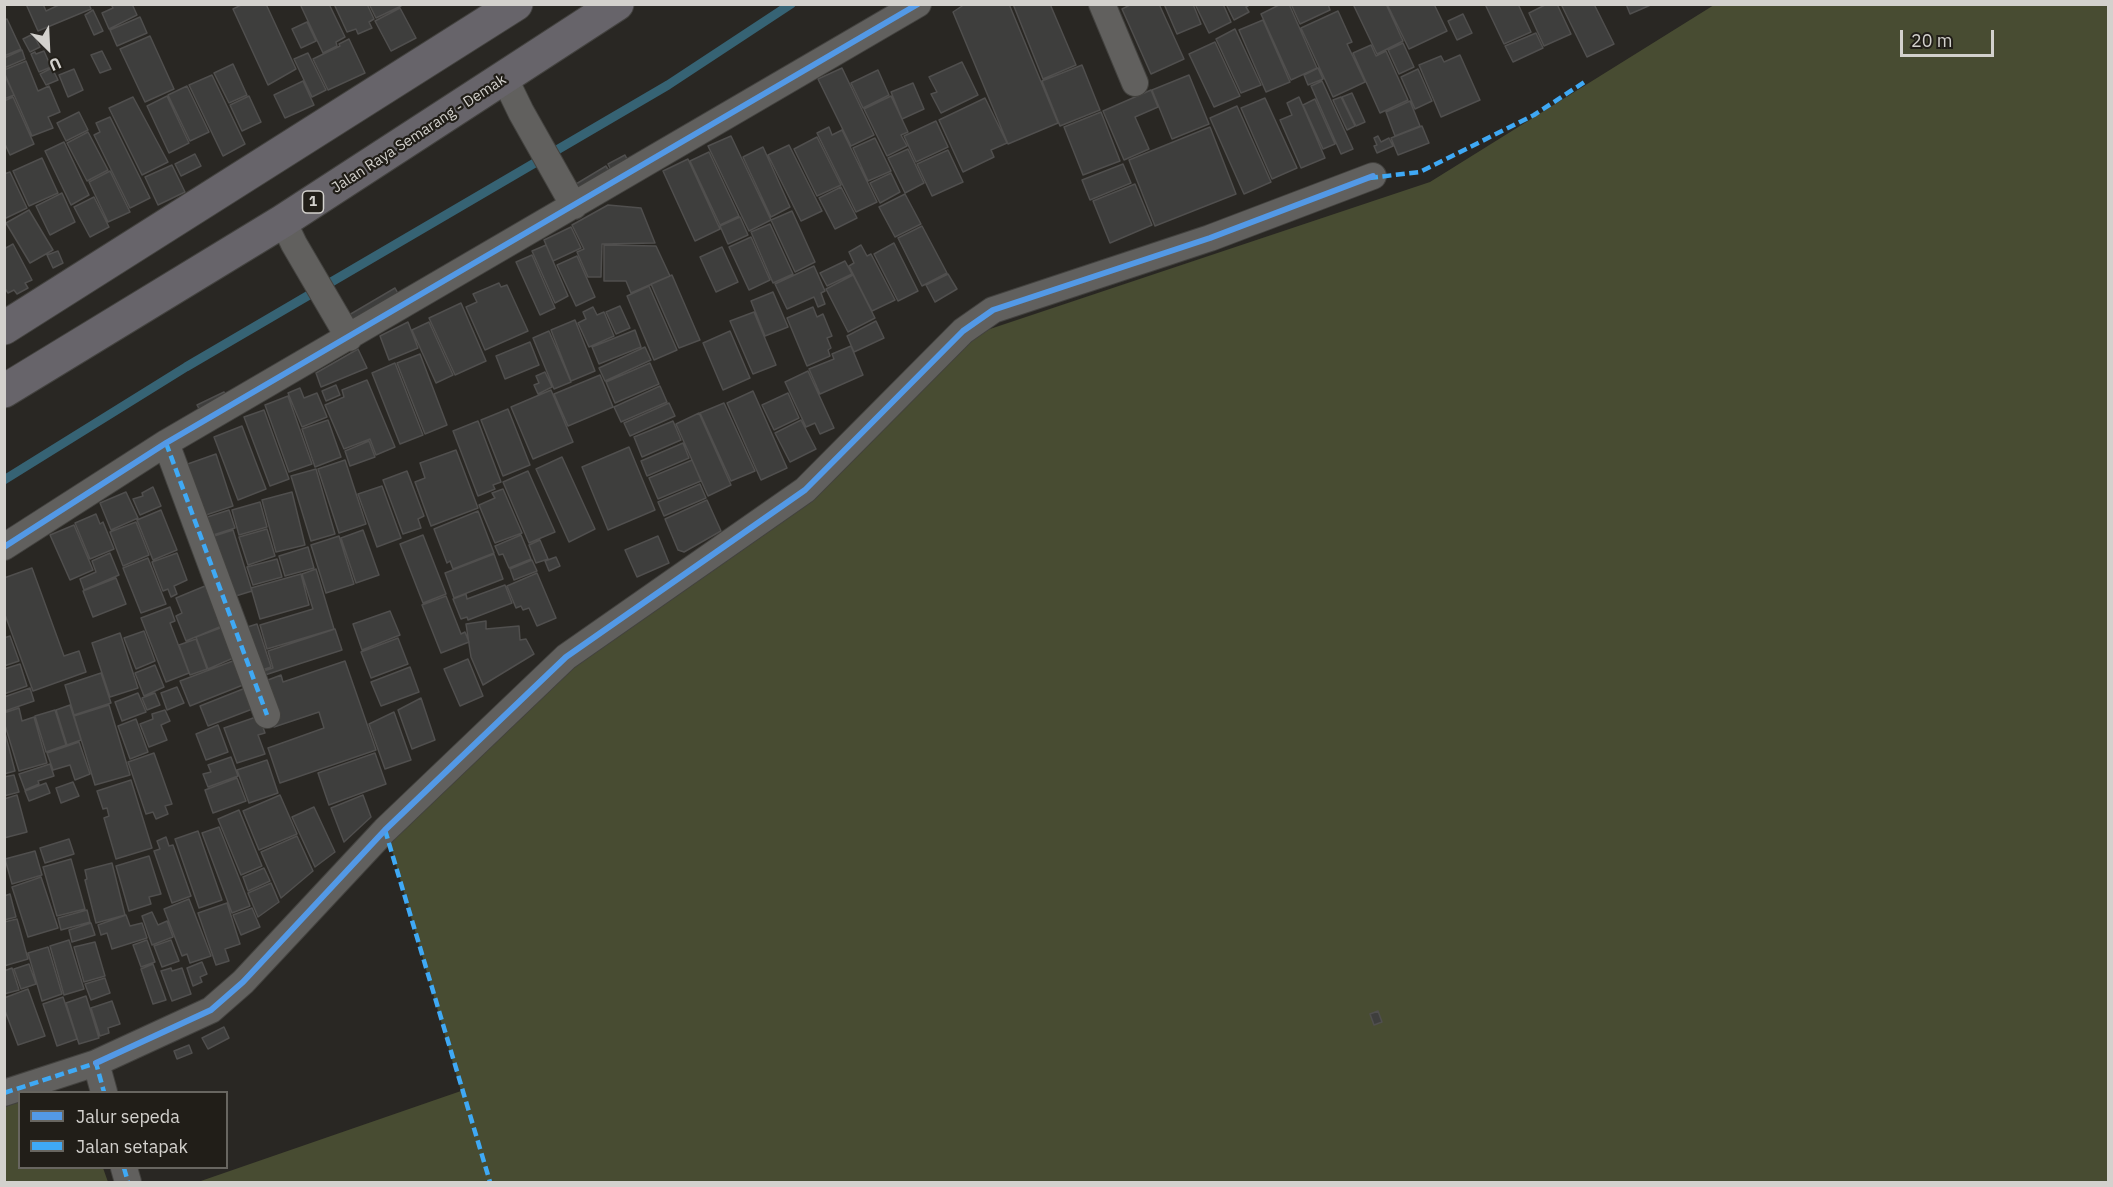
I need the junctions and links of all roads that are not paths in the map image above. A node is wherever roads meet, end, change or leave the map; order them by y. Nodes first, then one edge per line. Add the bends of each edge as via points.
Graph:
1 (516, 4) edge
2 (617, 4) edge
3 (918, 4) edge
4 (1102, 4) edge
5 (505, 79) junction
6 (1135, 83) dead end
7 (1373, 176) dead end
8 (569, 198) junction
9 (289, 232) junction
10 (4, 328) edge
11 (349, 338) junction
12 (4, 391) edge
13 (166, 443) junction
14 (4, 547) edge
15 (267, 715) dead end
16 (96, 1063) junction
17 (104, 1091) edge
18 (4, 1093) edge

1 - 10 highway
2 - 5 highway, Jalan Raya Semarang - Demak / 1
3 - 8 street
4 - 6 street
5 - 8 street
5 - 9 highway, Jalan Raya Semarang - Demak / 1
7 - 16 street via 1210,238 993,310 963,331 805,490 566,657 385,830 225,998 210,1010
8 - 11 street
9 - 11 street
9 - 12 highway, Jalan Raya Semarang - Demak / 1
11 - 13 street
13 - 14 street
13 - 15 street
16 - 17 street
16 - 18 street

